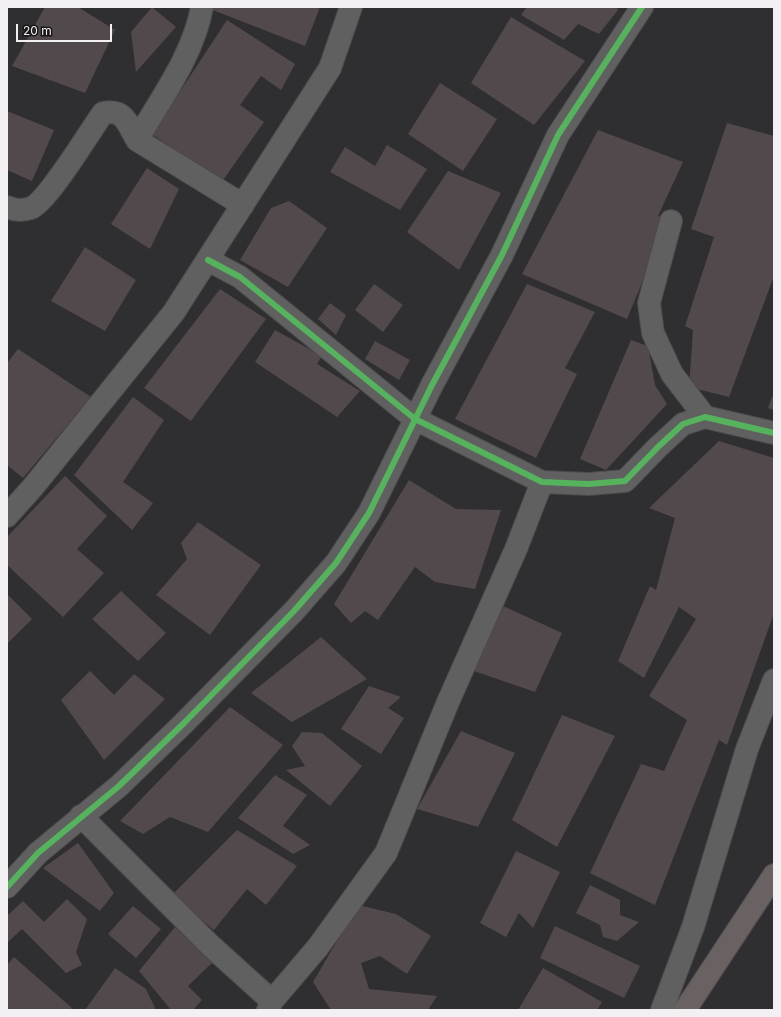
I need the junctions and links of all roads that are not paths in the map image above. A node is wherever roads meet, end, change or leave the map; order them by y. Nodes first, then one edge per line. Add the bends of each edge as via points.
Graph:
1 (202, 7) edge
2 (351, 7) edge
3 (642, 7) edge
4 (137, 140) junction
5 (243, 205) junction
6 (7, 207) edge
7 (671, 221) dead end
8 (208, 260) junction
9 (705, 416) junction
10 (415, 419) junction
11 (774, 433) edge
12 (542, 482) junction
13 (7, 516) edge
14 (774, 680) edge
15 (82, 816) junction
16 (774, 875) edge
17 (7, 887) edge
18 (270, 1006) edge
19 (662, 1010) edge
20 (685, 1010) edge

1 - 4 street via 200,20 187,54
2 - 5 street via 330,68
3 - 10 street via 558,135 502,255
4 - 5 street
4 - 6 street via 124,116 113,111 102,112 47,196 31,208 14,210
5 - 8 street
7 - 9 street via 649,303 653,333 672,374
8 - 10 street via 240,277
8 - 13 street via 174,312 34,487
9 - 11 street
9 - 12 street via 683,424 625,481 589,484
10 - 12 street
10 - 15 street via 369,513 336,563 294,611 178,728 118,786
12 - 18 street via 516,549 448,702 386,853 318,947
14 - 19 street via 747,749 694,927
15 - 17 street via 38,854
15 - 18 street
16 - 20 main road

